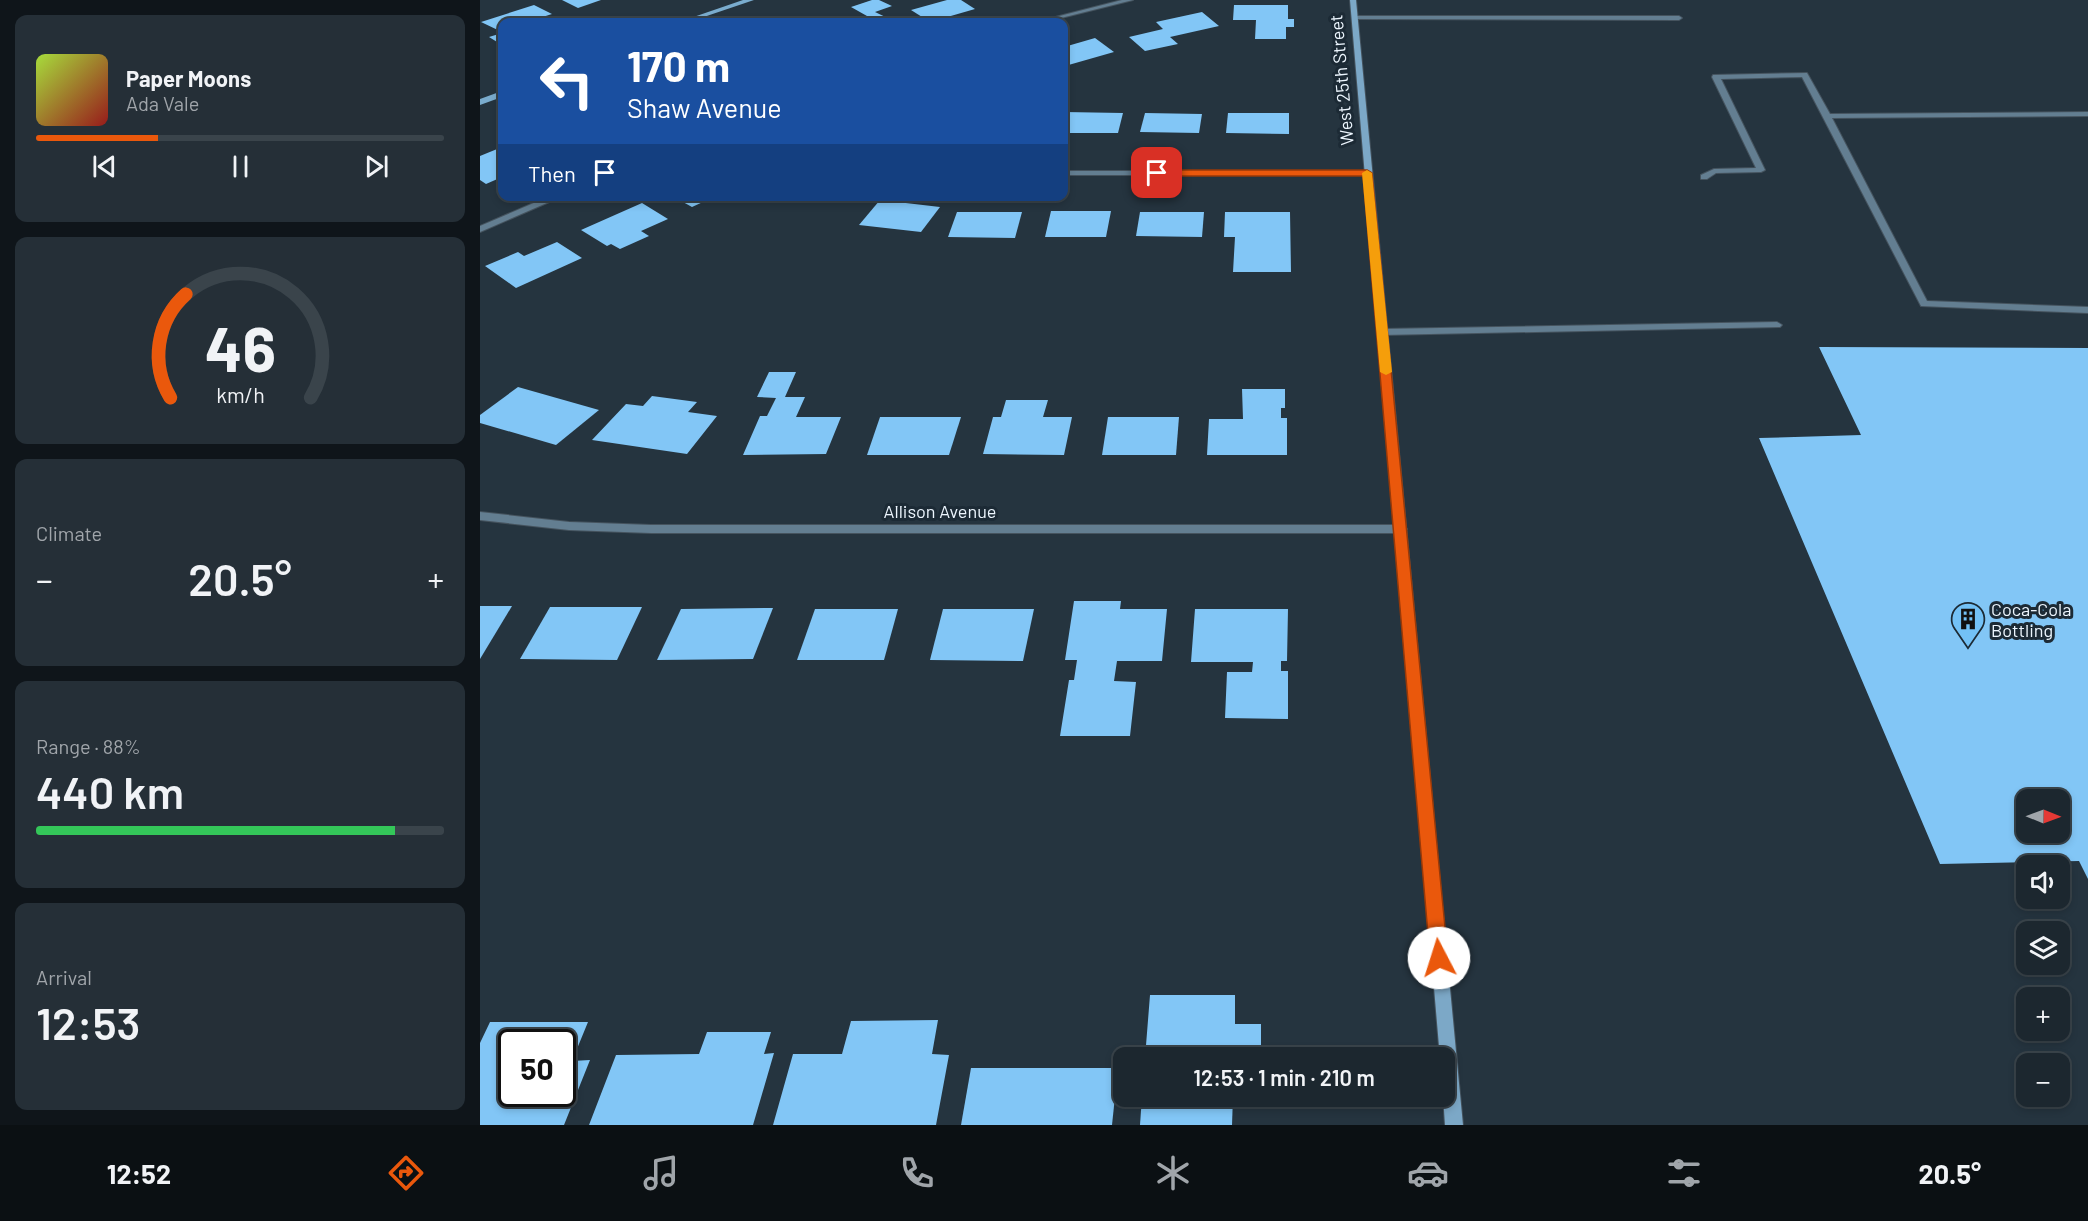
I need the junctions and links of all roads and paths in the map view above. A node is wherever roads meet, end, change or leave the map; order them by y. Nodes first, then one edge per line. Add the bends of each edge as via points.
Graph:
1 (1130, 0) edge
2 (1353, 0) edge
3 (1354, 17) junction
4 (1056, 18) edge
5 (1678, 18) dead end
6 (2088, 114) edge
7 (1827, 116) junction
8 (1068, 173) edge
9 (1367, 173) junction
10 (1704, 177) dead end
11 (547, 201) edge
12 (480, 229) edge
13 (2088, 310) edge
14 (1777, 325) dead end
15 (1382, 332) junction
16 (480, 516) edge
17 (1401, 529) junction
18 (1454, 1125) edge

1 - 4 street
2 - 3 main road, West 25th Street
3 - 5 street
3 - 9 main road, West 25th Street
6 - 7 street
7 - 10 street via 1804,75 1716,77 1761,170 1714,171
7 - 13 street via 1924,304
8 - 9 street
9 - 15 main road, West 25th Street
11 - 12 street
14 - 15 street
15 - 17 main road, West 25th Street
16 - 17 street, Allison Avenue via 569,526 651,529
17 - 18 main road, West 25th Street

